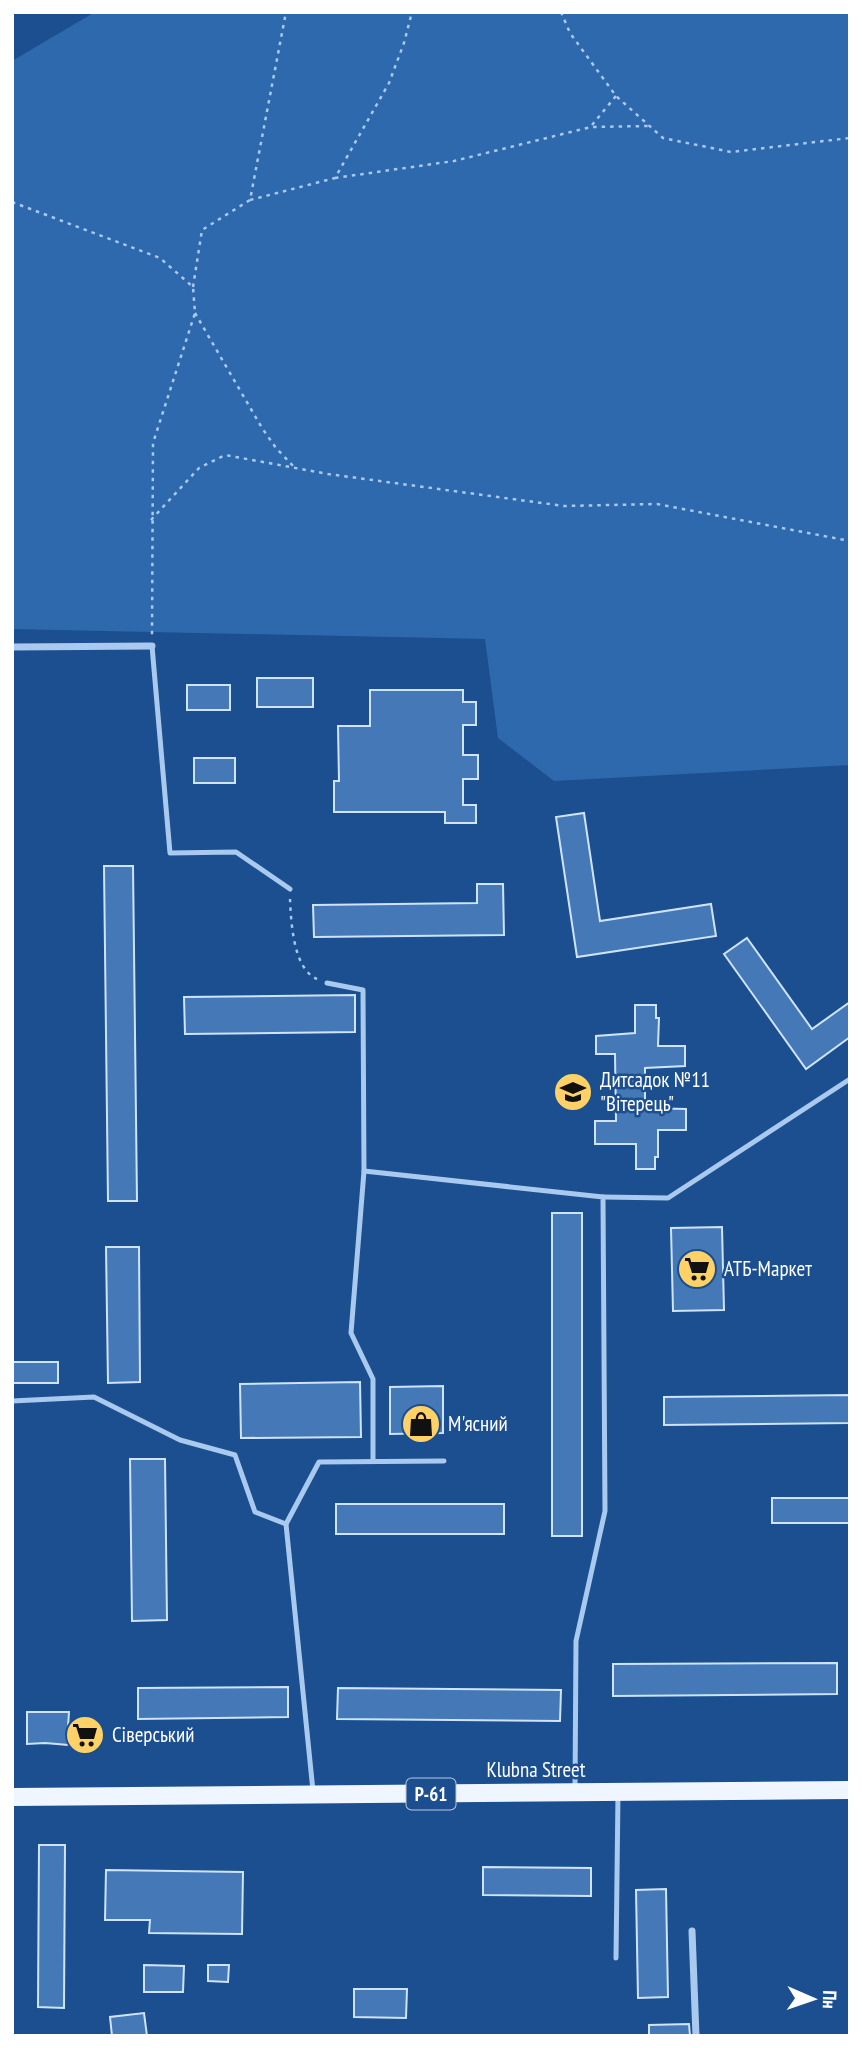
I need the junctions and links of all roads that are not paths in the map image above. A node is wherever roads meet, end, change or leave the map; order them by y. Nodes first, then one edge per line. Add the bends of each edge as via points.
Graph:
1 (152, 646) joint
2 (12, 647) edge
3 (290, 889) road end
4 (327, 983) road end
5 (850, 1079) edge
6 (364, 1171) junction
7 (603, 1197) junction
8 (12, 1401) edge
9 (373, 1460) junction
10 (443, 1461) dead end
11 (286, 1524) junction
12 (850, 1790) edge
13 (575, 1792) junction
14 (618, 1792) junction
15 (313, 1794) junction
16 (12, 1797) edge
17 (692, 1931) dead end
18 (616, 1958) dead end
19 (696, 2036) edge

1 - 2 street
1 - 3 lane via 170,853 236,852
4 - 6 lane via 363,990
5 - 7 lane via 668,1198
6 - 7 lane
6 - 9 lane via 351,1333 373,1379
7 - 13 lane via 605,1511 576,1641
8 - 11 lane via 94,1397 180,1440 235,1455 255,1512
9 - 10 lane
9 - 11 lane via 318,1462
11 - 15 lane
12 - 14 main road, Klubna Street / Р-61
13 - 14 main road, Klubna Street / Р-61
13 - 15 main road, Klubna Street / Р-61
14 - 18 lane
15 - 16 main road, Klubna Street / Р-61
17 - 19 street

